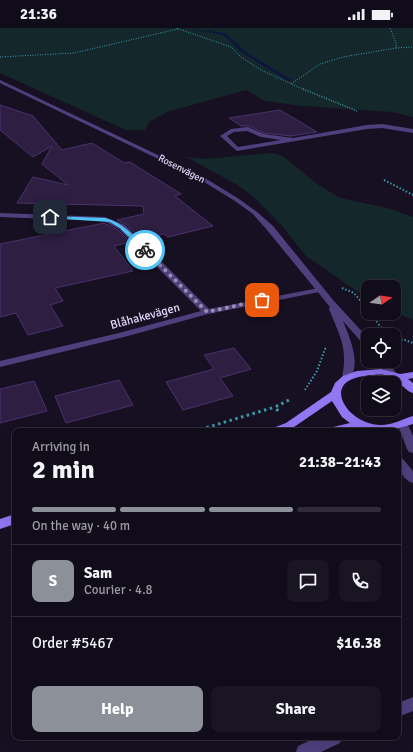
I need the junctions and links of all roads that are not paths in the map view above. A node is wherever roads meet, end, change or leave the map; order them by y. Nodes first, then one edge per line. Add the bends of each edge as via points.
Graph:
1 (0, 80) edge
2 (413, 131) edge
3 (294, 140) junction
4 (0, 215) edge
5 (320, 290) junction
6 (330, 302) junction
7 (207, 312) junction
8 (361, 336) edge
9 (0, 364) edge
10 (389, 368) edge
11 (413, 375) edge
12 (396, 376) junction
13 (347, 378) junction
14 (401, 380) edge
15 (413, 390) edge
16 (336, 393) junction
17 (408, 422) edge
18 (284, 428) edge
19 (367, 428) edge
20 (413, 449) edge
21 (401, 464) edge
22 (413, 478) edge
23 (12, 520) edge
24 (0, 524) edge
25 (413, 704) edge
26 (401, 709) edge
27 (328, 740) edge
28 (304, 752) edge

1 - 5 street, Rosenvägen via 198,176 231,196 255,213 270,228
2 - 3 street via 387,126 367,127
3 - 3 street via 263,136 248,129 233,130 223,136 237,149
4 - 7 street via 112,221
5 - 6 street, Rosenvägen
5 - 7 street, Blåhakevägen
6 - 8 street, Rosenvägen
6 - 13 street, Rosenvägen via 349,347
7 - 9 street, Blåhakevägen
10 - 12 street
11 - 12 main road
12 - 13 main road via 379,372
13 - 16 main road via 339,384
14 - 15 main road
16 - 18 main road
16 - 19 main road via 336,402 340,409
17 - 19 main road
17 - 20 street
21 - 22 street
23 - 24 main road
25 - 26 street
27 - 28 street

